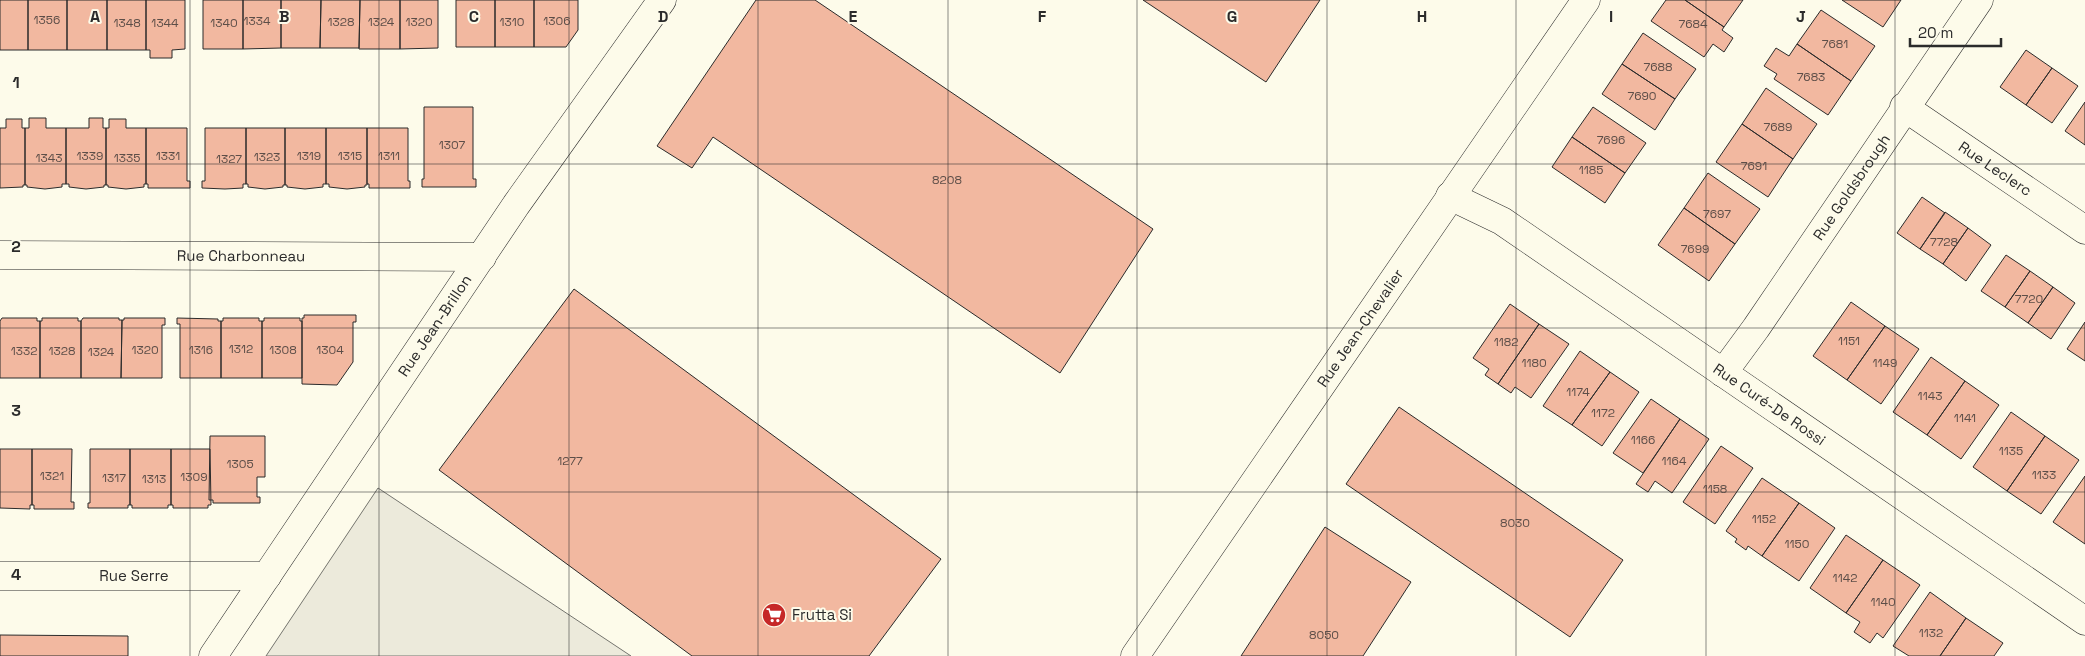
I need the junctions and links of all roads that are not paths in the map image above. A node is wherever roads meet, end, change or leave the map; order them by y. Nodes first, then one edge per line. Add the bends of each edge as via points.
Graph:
1 (662, 0) edge
2 (1586, 0) edge
3 (1979, 0) edge
4 (1904, 107) junction
5 (1450, 196) junction
6 (2085, 230) edge
7 (0, 255) edge
8 (482, 257) junction
9 (1723, 373) junction
10 (0, 576) edge
11 (267, 576) junction
12 (2085, 621) edge
13 (213, 656) edge
14 (1135, 656) edge

1 - 8 street, Rue Jean-Brillon
2 - 5 street, Rue Jean-Chevalier
3 - 4 street, Rue Goldsbrough
4 - 6 street, Rue Leclerc
4 - 9 street, Rue Goldsbrough
5 - 9 street, Rue Curé-De Rossi via 1502,221
5 - 14 street, Rue Jean-Chevalier
7 - 8 street, Rue Charbonneau
8 - 11 street, Rue Jean-Brillon
9 - 12 street, Rue Curé-De Rossi
10 - 11 street, Rue Serre
11 - 13 street, Rue Jean-Brillon

